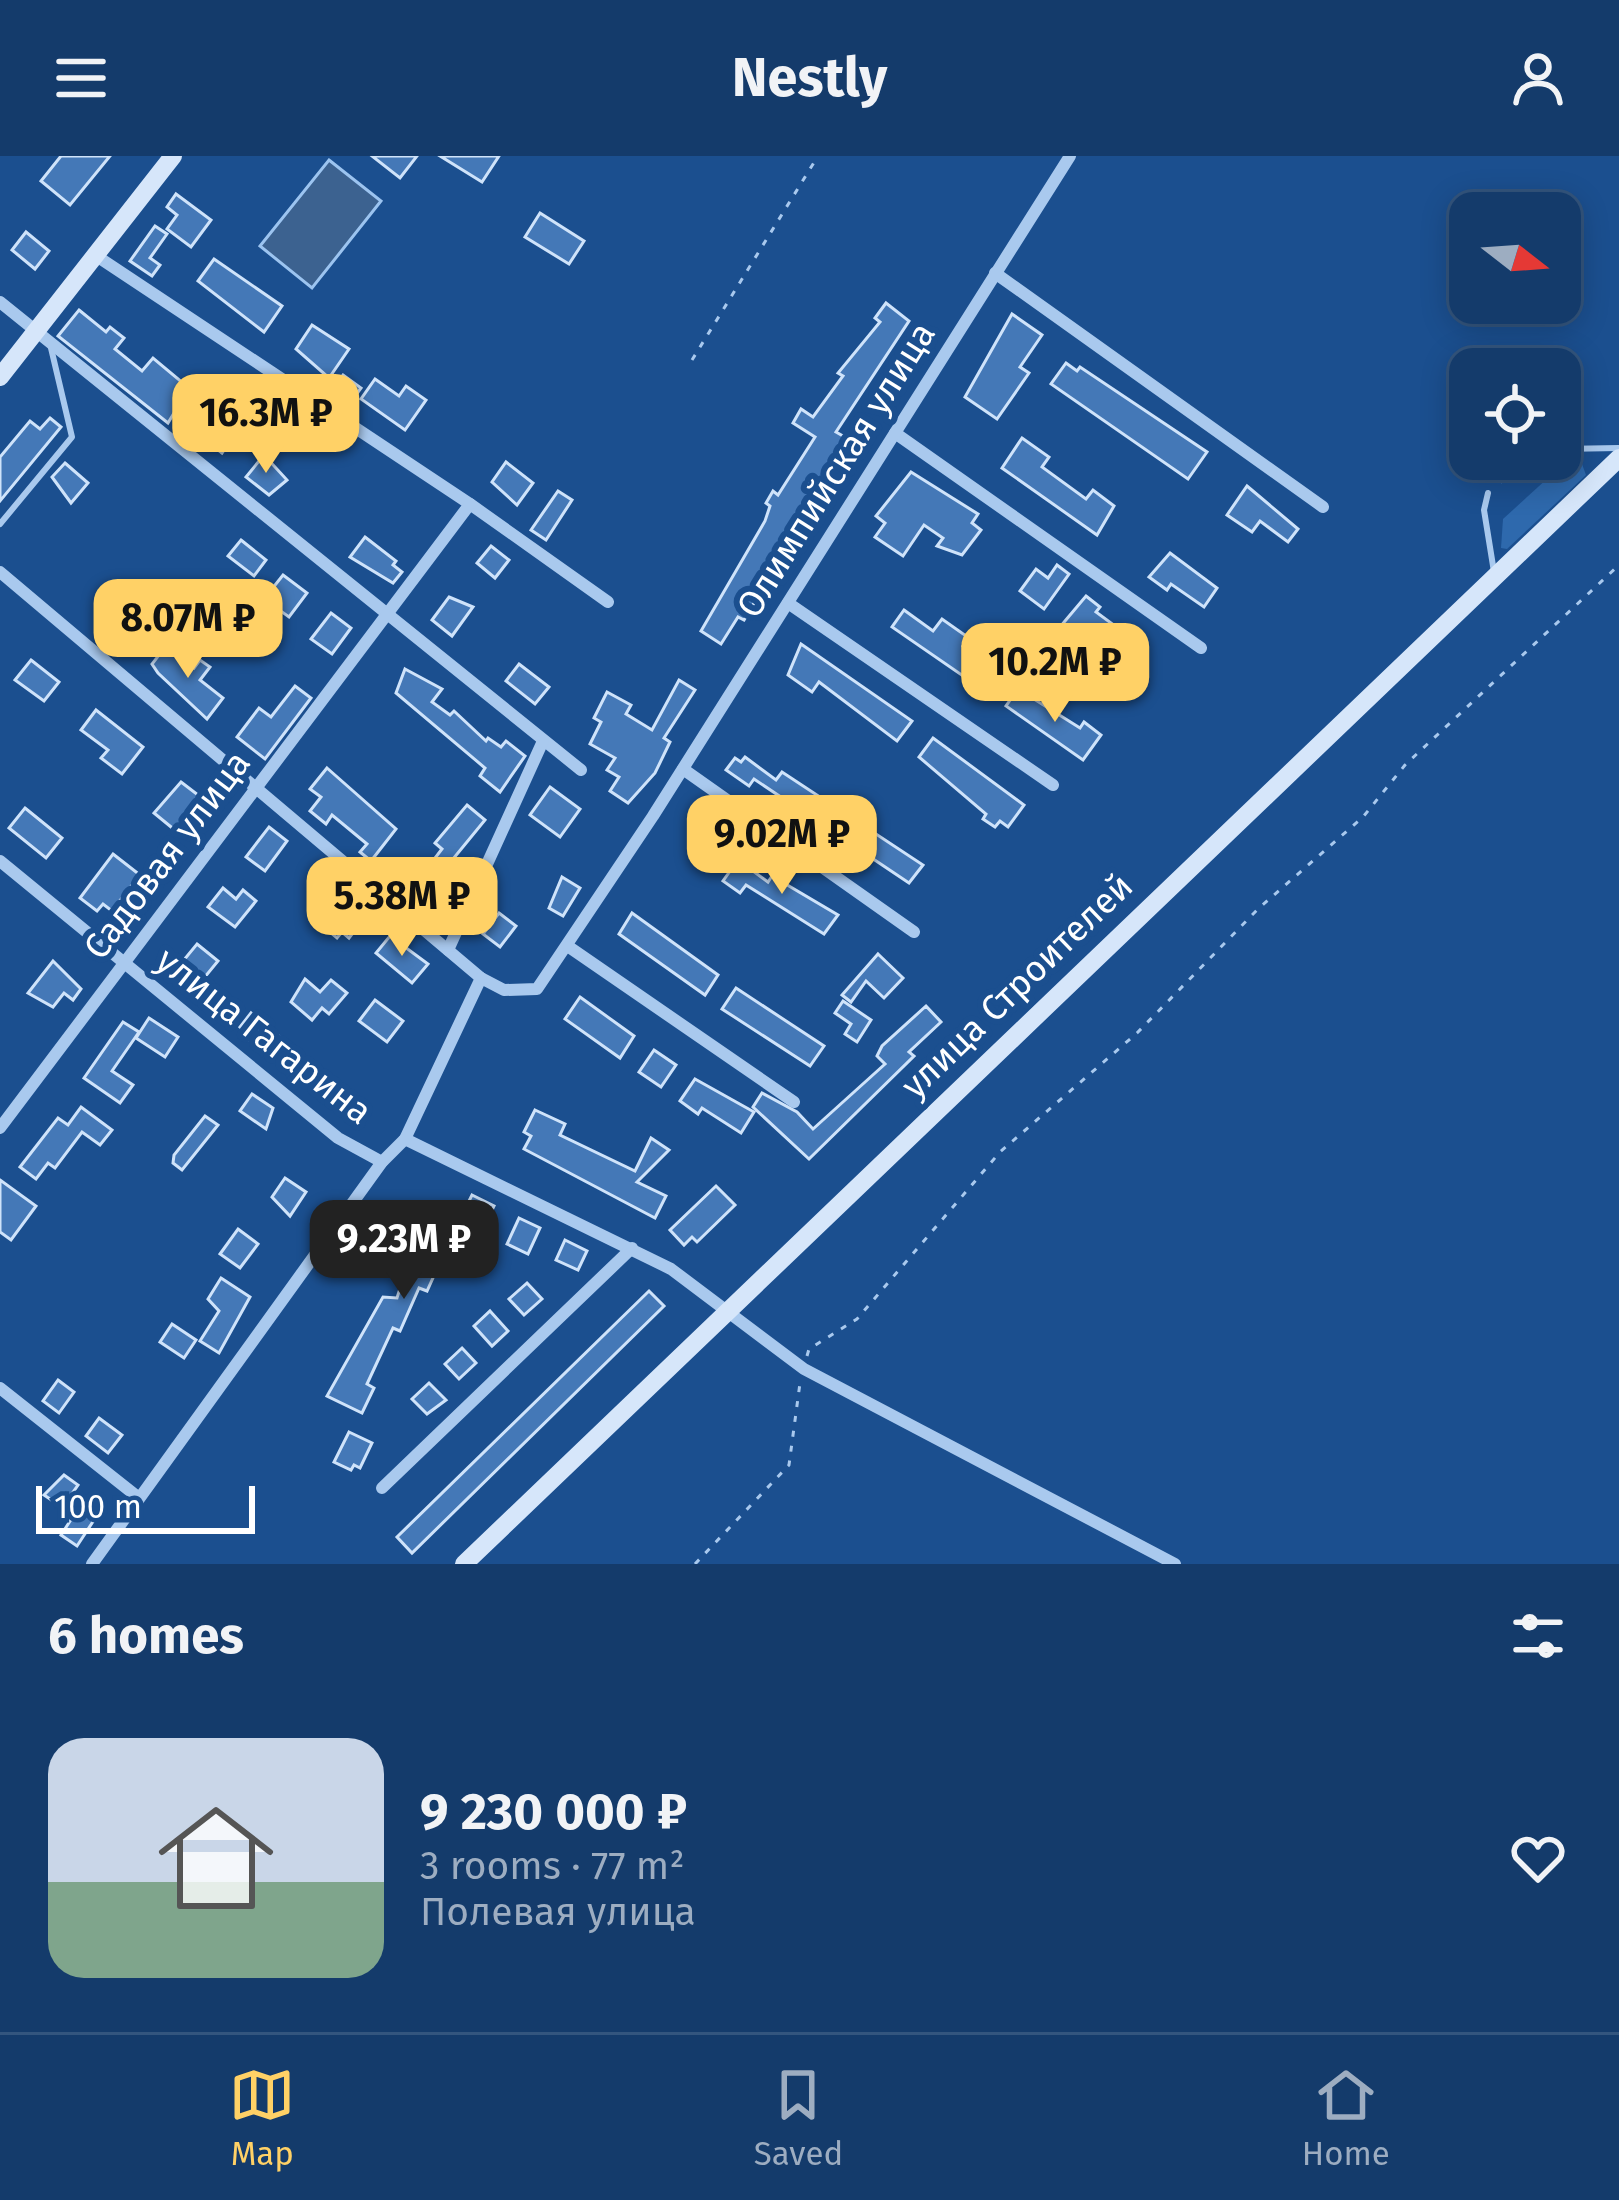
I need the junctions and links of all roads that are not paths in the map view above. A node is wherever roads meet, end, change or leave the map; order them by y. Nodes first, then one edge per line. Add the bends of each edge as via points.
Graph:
1 (173, 156) edge
2 (1070, 156) edge
3 (95, 255) junction
4 (995, 273) junction
5 (0, 302) edge
6 (43, 338) junction
7 (0, 377) edge
8 (895, 433) junction
9 (1619, 448) edge
10 (1581, 449) edge
11 (1619, 458) edge
12 (1488, 494) dead end
13 (470, 504) junction
14 (1322, 507) dead end
15 (0, 524) edge
16 (0, 572) edge
17 (1495, 577) junction
18 (608, 602) dead end
19 (788, 603) junction
20 (387, 619) junction
21 (1201, 648) dead end
22 (544, 741) junction
23 (581, 770) dead end
24 (683, 770) junction
25 (1053, 785) dead end
26 (256, 787) junction
27 (0, 861) edge
28 (914, 932) dead end
29 (569, 946) junction
30 (448, 950) junction
31 (122, 962) junction
32 (481, 978) junction
33 (794, 1102) dead end
34 (0, 1129) edge
35 (405, 1139) junction
36 (382, 1162) junction
37 (632, 1248) junction
38 (723, 1312) junction
39 (0, 1388) edge
40 (382, 1488) dead end
41 (139, 1498) junction
42 (92, 1564) edge
43 (464, 1564) edge
44 (1175, 1564) edge

1 - 3 main road
2 - 4 street, Олимпийская улица
3 - 6 main road
3 - 13 street
4 - 8 street, Олимпийская улица
4 - 14 street
5 - 6 street
6 - 7 main road
6 - 15 lane via 72,437
6 - 20 street
8 - 19 street, Олимпийская улица
8 - 21 street
9 - 10 lane
11 - 17 main road, улица Строителей
12 - 17 lane
13 - 18 street
13 - 20 street, Садовая улица
16 - 26 street
17 - 38 main road, улица Строителей
19 - 24 street, Олимпийская улица
19 - 25 street
20 - 22 street
20 - 26 street, Садовая улица
22 - 23 street
22 - 30 street
24 - 28 street
24 - 29 street, Олимпийская улица
26 - 30 street
26 - 31 street, Садовая улица
27 - 31 street, улица Гагарина
29 - 32 street, Олимпийская улица via 537,989 504,990
29 - 33 street
30 - 32 street
31 - 34 street, Садовая улица
31 - 36 street, улица Гагарина via 338,1138
32 - 35 street
35 - 36 street
35 - 37 street
36 - 41 street
37 - 38 street
37 - 40 street
38 - 43 main road, улица Строителей
38 - 44 street via 804,1370
39 - 41 street
41 - 42 street

